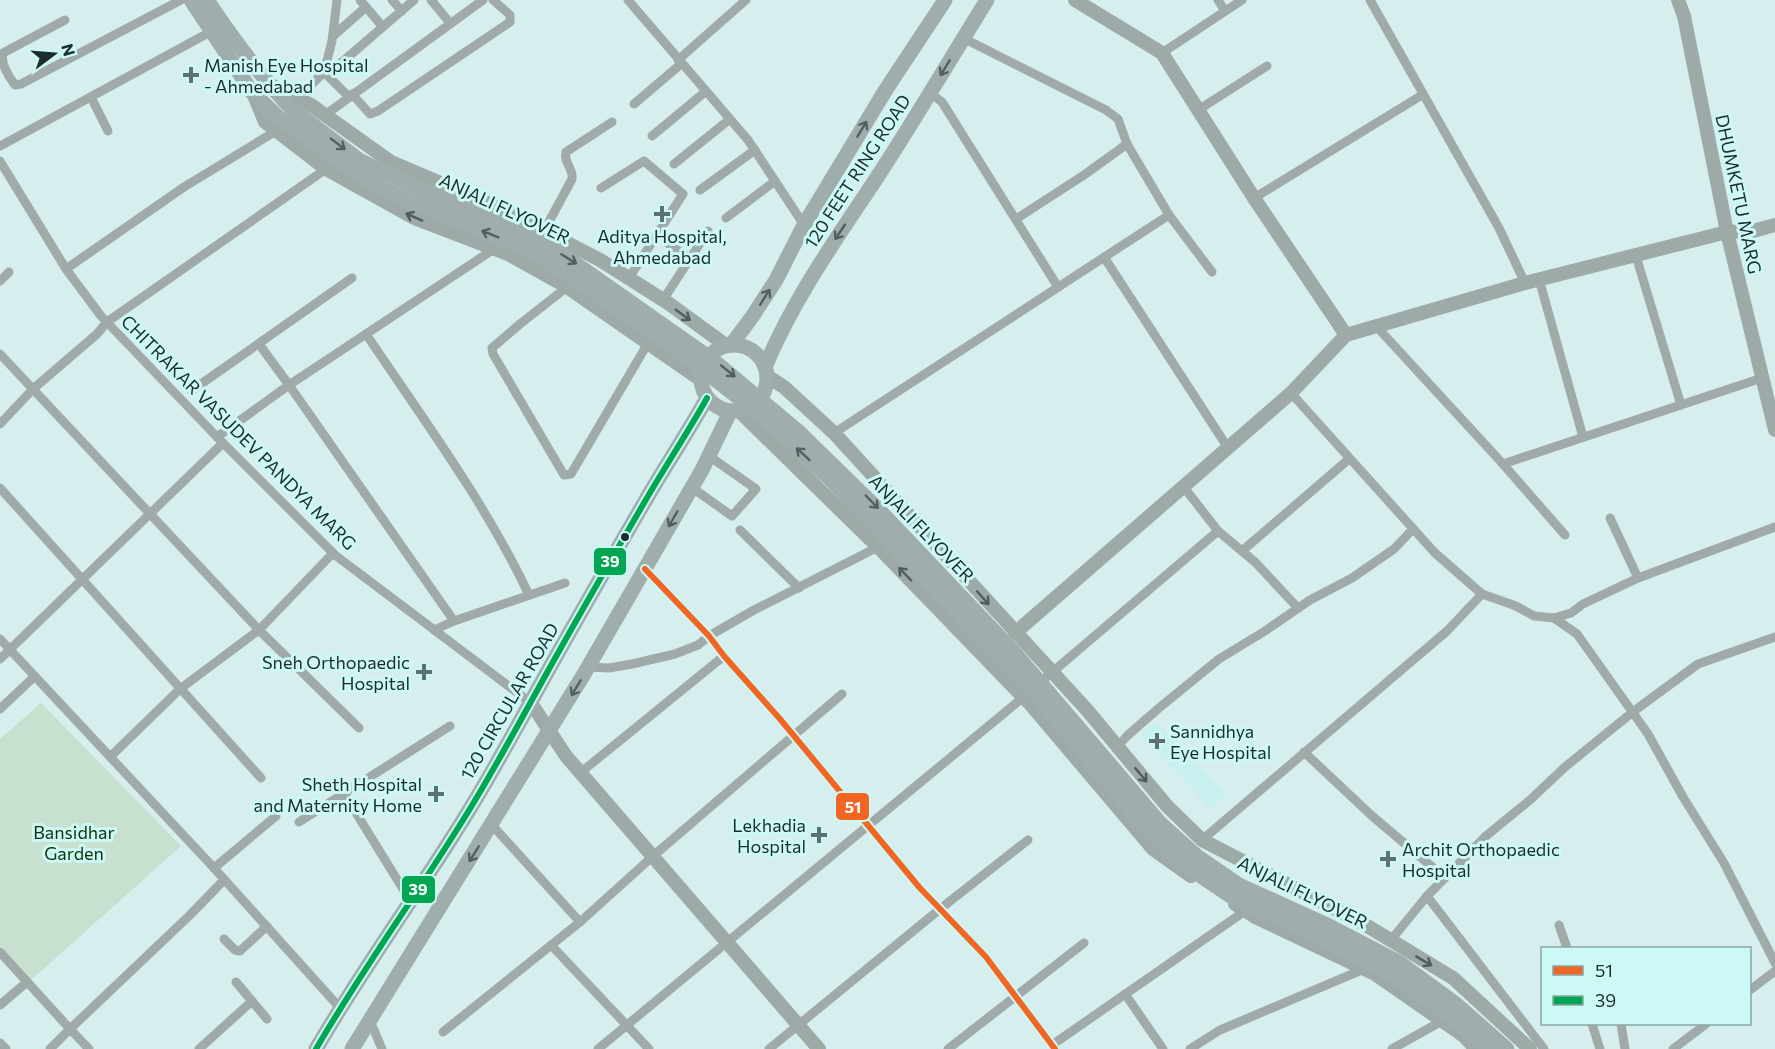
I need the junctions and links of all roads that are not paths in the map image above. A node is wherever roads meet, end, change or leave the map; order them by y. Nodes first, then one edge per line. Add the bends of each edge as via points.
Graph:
1 (181, 0) edge
2 (191, 0) edge
3 (207, 0) edge
4 (337, 0) edge
5 (392, 0) edge
6 (414, 0) edge
7 (445, 0) edge
8 (483, 0) edge
9 (494, 0) edge
10 (628, 0) edge
11 (746, 0) edge
12 (945, 0) edge
13 (987, 0) edge
14 (1075, 0) edge
15 (1218, 0) edge
16 (1242, 0) edge
17 (1370, 0) edge
18 (1678, 0) edge
19 (363, 4) edge
20 (434, 4) edge
21 (402, 11) junction
22 (1225, 11) junction
23 (65, 20) dead end
24 (450, 23) junction
25 (383, 27) junction
26 (212, 31) junction
27 (333, 36) junction
28 (963, 38) junction
29 (1162, 53) junction
30 (680, 62) junction
31 (1266, 66) dead end
32 (325, 74) junction
33 (705, 92) junction
34 (930, 93) junction
35 (1422, 95) junction
36 (350, 96) junction
37 (90, 97) junction
38 (634, 104) dead end
39 (1198, 110) junction
40 (286, 113) junction
41 (325, 115) junction
42 (730, 119) junction
43 (612, 122) dead end
44 (108, 131) dead end
45 (652, 136) dead end
46 (1127, 144) junction
47 (0, 146) edge
48 (755, 150) junction
49 (0, 161) edge
50 (674, 164) dead end
51 (326, 169) junction
52 (775, 180) junction
53 (601, 188) dead end
54 (700, 190) dead end
55 (1254, 198) junction
56 (1168, 215) junction
57 (726, 218) dead end
58 (1016, 219) junction
59 (804, 225) junction
60 (1775, 225) edge
61 (544, 231) junction
62 (708, 231) dead end
63 (1727, 232) junction
64 (666, 242) dead end
65 (494, 249) junction
66 (1636, 256) junction
67 (1104, 257) junction
68 (689, 258) junction
69 (66, 269) junction
70 (9, 272) dead end
71 (1212, 272) dead end
72 (352, 278) dead end
73 (629, 278) junction
74 (0, 281) edge
75 (1532, 281) junction
76 (567, 287) junction
77 (1058, 287) junction
78 (663, 300) junction
79 (107, 322) junction
80 (1376, 326) junction
81 (366, 334) junction
82 (1346, 335) junction
83 (648, 343) junction
84 (259, 344) junction
85 (729, 345) junction
86 (0, 354) edge
87 (766, 371) junction
88 (1762, 378) junction
89 (700, 380) junction
90 (289, 385) junction
91 (33, 389) junction
92 (191, 391) dead end
93 (1291, 393) junction
94 (706, 398) junction
95 (1681, 405) junction
96 (735, 412) junction
97 (1773, 414) edge
98 (0, 424) edge
99 (1775, 430) edge
100 (834, 433) junction
101 (1583, 437) junction
102 (220, 440) junction
103 (1228, 448) junction
104 (709, 456) junction
105 (1349, 459) junction
106 (1503, 464) junction
107 (1183, 486) junction
108 (0, 488) edge
109 (691, 488) junction
110 (149, 513) junction
111 (1610, 518) dead end
112 (1775, 527) edge
113 (1413, 529) junction
114 (740, 530) dead end
115 (1218, 531) junction
116 (1565, 535) dead end
117 (878, 547) junction
118 (1242, 551) junction
119 (333, 553) junction
120 (645, 569) junction
121 (1638, 578) junction
122 (81, 579) junction
123 (565, 583) dead end
124 (799, 588) junction
125 (1482, 594) junction
126 (529, 595) junction
127 (1298, 608) junction
128 (1554, 618) junction
129 (454, 621) junction
130 (260, 630) junction
131 (434, 630) junction
132 (1015, 633) junction
133 (710, 636) junction
134 (1775, 637) edge
135 (0, 639) edge
136 (10, 650) junction
137 (724, 656) junction
138 (0, 659) edge
139 (588, 667) junction
140 (1052, 672) junction
141 (35, 676) junction
142 (180, 689) junction
143 (842, 694) dead end
144 (1024, 697) junction
145 (531, 703) junction
146 (0, 709) edge
147 (1634, 711) junction
148 (450, 726) dead end
149 (359, 728) dead end
150 (550, 730) junction
151 (794, 737) junction
152 (1117, 747) junction
153 (1304, 753) junction
154 (110, 757) junction
155 (580, 773) junction
156 (261, 778) dead end
157 (345, 795) junction
158 (276, 816) dead end
159 (299, 822) dead end
160 (492, 825) junction
161 (867, 825) junction
162 (1028, 840) dead end
163 (1202, 840) junction
164 (652, 857) junction
165 (214, 868) junction
166 (1444, 877) junction
167 (224, 880) junction
168 (1427, 896) junction
169 (412, 902) junction
170 (940, 909) junction
171 (1245, 911) junction
172 (580, 922) junction
173 (1559, 925) dead end
174 (267, 926) junction
175 (224, 939) dead end
176 (1391, 940) junction
177 (726, 942) junction
178 (1084, 943) dead end
179 (551, 945) junction
180 (1567, 947) edge
181 (0, 952) edge
182 (1775, 963) edge
183 (1364, 969) junction
184 (1775, 971) edge
185 (27, 982) junction
186 (236, 982) dead end
187 (1751, 989) edge
188 (1125, 994) junction
189 (1016, 997) junction
190 (252, 1001) junction
191 (0, 1005) edge
192 (340, 1008) junction
193 (267, 1020) dead end
194 (370, 1021) junction
195 (1442, 1021) junction
196 (627, 1025) junction
197 (798, 1025) junction
198 (1594, 1025) edge
199 (1621, 1025) edge
200 (1703, 1025) edge
201 (70, 1029) junction
202 (443, 1032) dead end
203 (0, 1043) edge
204 (1054, 1047) edge
205 (6, 1049) edge
206 (50, 1049) edge
207 (89, 1049) edge
208 (199, 1049) edge
209 (316, 1049) edge
210 (352, 1049) edge
211 (382, 1049) edge
212 (598, 1049) edge
213 (649, 1049) edge
214 (770, 1049) edge
215 (819, 1049) edge
216 (948, 1049) edge
217 (1163, 1049) edge
218 (1190, 1049) edge
219 (1392, 1049) edge
220 (1476, 1049) edge
221 (1489, 1049) edge
222 (1507, 1049) edge
223 (1530, 1049) edge
224 (1544, 1049) edge
225 (1600, 1049) edge
226 (1626, 1049) edge
227 (1673, 1049) edge

1 - 23 street via 15,84 3,63 3,53
2 - 26 main road, ANJALI FLYOVER
3 - 40 main road, ANJALI FLYOVER
4 - 27 street
5 - 21 street
6 - 21 street
7 - 20 street
8 - 24 street
9 - 36 street via 510,15 510,22 378,111 370,114
10 - 30 street
11 - 30 street
59 -> 12 main road, 120 FEET RING ROAD
13 - 28 main road, 120 FEET RING ROAD
14 - 29 street
15 - 22 street
16 - 22 street
17 - 35 street
18 - 63 street, DHUMKETU MARG
19 - 25 street
19 - 27 street
20 - 24 street
21 - 25 street
22 - 29 street
24 - 36 street
25 - 32 street
26 - 37 street
26 - 40 main road, ANJALI FLYOVER via 252,92
27 - 32 street
28 -> 34 main road, 120 FEET RING ROAD
28 - 46 street via 1106,110 1118,119
29 - 39 street
30 - 33 street
30 - 38 street
31 - 39 street
32 - 36 street
32 - 40 street
33 - 42 street
33 - 45 street
34 - 58 street via 942,102
34 -> 87 main road, 120 FEET RING ROAD via 800,296 777,339
35 - 55 street
35 - 75 street
36 - 41 street
37 - 44 street
37 - 47 street
39 - 55 street
40 - 41 street
40 - 51 street
40 - 69 street
221 -> 40 main road, ANJALI FLYOVER, bridge via 1393,975 1232,897 1189,868 1150,833 1036,695 831,480 762,416 683,354 527,249 416,204 354,171
40 -> 222 main road, ANJALI FLYOVER, bridge via 359,160 529,236 569,259 714,361 799,432 871,501 1014,652 1160,823 1198,857 1239,885 1400,963 1456,1004
41 - 61 street via 391,162
42 - 48 street
42 - 50 street
43 - 61 street via 566,152 573,176
46 - 56 street
46 - 58 street
48 - 52 street
48 - 54 street
49 - 69 street, CHITRAKAR VASUDEV PANDYA MARG
65 -> 51 street via 414,218
51 - 79 street
52 - 57 street
52 - 59 street
53 - 73 street via 644,161 683,194
55 - 82 street
56 - 67 street
56 - 71 street
58 - 77 street
85 -> 59 main road, 120 FEET RING ROAD via 776,280
60 - 63 street
61 - 73 street
62 - 68 street
63 - 66 street
63 - 88 street, DHUMKETU MARG
64 - 68 street
65 - 76 street
65 - 81 street
66 - 75 street
66 - 95 street
67 - 77 street
67 - 103 street
68 - 78 street
69 - 79 street, CHITRAKAR VASUDEV PANDYA MARG
70 - 74 street
72 - 84 street
73 - 78 street
75 - 80 street
75 - 101 street
76 - 83 street
76 - 83 street via 492,348 564,475 571,474
77 - 100 street
78 -> 85 street
79 - 91 street
79 - 102 street, CHITRAKAR VASUDEV PANDYA MARG
80 - 82 street
80 - 106 street
81 - 90 street
81 - 126 street via 473,493
82 - 93 street
83 - 89 street
84 - 90 street
84 - 92 street
85 - 87 main road via 752,350
85 - 89 main road via 714,351 705,361
86 - 91 street
87 - 96 main road via 763,395 749,409
87 - 100 street
88 - 95 street
88 - 97 street, DHUMKETU MARG
89 - 94 main road
90 - 102 street
90 - 129 street
91 - 98 street
91 - 110 street
93 - 103 street
93 - 105 street
94 - 96 main road via 721,410
94 - 145 main road, 120 CIRCULAR ROAD
95 - 101 street
96 - 104 main road
96 - 117 street
97 - 99 street, DHUMKETU MARG
100 -> 132 street
101 - 106 street
102 - 110 street
102 - 119 street, CHITRAKAR VASUDEV PANDYA MARG
103 - 107 street
104 - 109 main road
104 - 109 street via 756,489 732,516
105 - 113 street
105 - 118 street
106 - 116 street
107 - 115 street
107 - 132 street
108 - 122 street
109 -> 120 main road
110 - 122 street
110 - 130 street
111 - 121 street
112 - 121 street
113 - 125 street
113 - 127 street via 1394,549 1352,578
114 - 124 street
115 - 118 street
115 - 140 street
117 - 124 street
144 -> 117 street
118 - 127 street
119 - 130 street
119 - 131 street, CHITRAKAR VASUDEV PANDYA MARG
120 - 133 street
120 - 139 main road
121 - 128 street
122 - 136 street
122 - 142 street
123 - 126 street
124 - 133 street
125 - 128 street via 1534,616
125 - 153 street via 1447,631
126 - 129 street
127 - 152 street via 1219,659
128 - 147 street via 1577,634
129 - 131 street
130 - 142 street
130 - 149 street
131 - 145 street, CHITRAKAR VASUDEV PANDYA MARG
132 - 140 street
133 - 137 street
133 - 139 street via 675,654 609,668
134 - 147 street via 1698,664
135 - 136 street
136 - 138 street
136 - 141 street
137 - 151 street
137 - 155 street
139 -> 150 main road
140 - 144 street
140 - 152 street
141 - 146 street
141 - 154 street
142 - 154 street
142 - 156 street
143 - 151 street
144 - 161 street
144 - 171 street via 1153,849
145 - 150 street
145 - 169 main road, 120 CIRCULAR ROAD
147 - 166 street via 1486,836
147 - 182 street via 1724,863
148 - 157 street
150 - 155 street
150 - 160 main road
151 - 161 street
151 - 164 street
152 -> 163 street
153 - 163 street
153 - 166 street
154 - 165 street
155 - 164 street
157 - 159 street
157 - 169 street
158 - 165 street
160 - 172 street
160 -> 194 main road
161 - 170 street
161 - 177 street
162 - 170 street
163 - 176 street
164 - 172 street
164 - 177 street
165 - 167 street
166 - 168 street
167 - 174 street
167 - 201 street
168 - 176 street
168 - 224 street
169 - 192 main road, 120 CIRCULAR ROAD
170 - 189 street via 986,957
170 - 197 street
171 - 183 street
171 - 188 street
172 - 179 street
173 - 180 street
174 - 175 street via 240,951
174 - 192 street
176 - 183 street
176 -> 223 street via 1453,978
177 - 196 street
177 - 197 street
178 - 189 street
179 - 196 street
179 - 202 street
181 - 185 street
183 - 195 street
183 - 218 street via 1220,1030
184 - 187 street
185 - 191 street
185 - 201 street
186 - 190 street
188 - 204 street
188 - 217 street
189 - 204 street
189 - 216 street
190 - 193 street
190 - 208 street
192 - 209 main road, 120 CIRCULAR ROAD
194 - 210 main road
194 - 211 street
195 - 219 street
195 - 220 street
196 - 212 street
196 - 213 street
197 - 214 street
197 - 215 street
198 - 225 street
199 - 226 street
200 - 227 street
201 - 206 street
201 - 207 street
203 - 205 street

